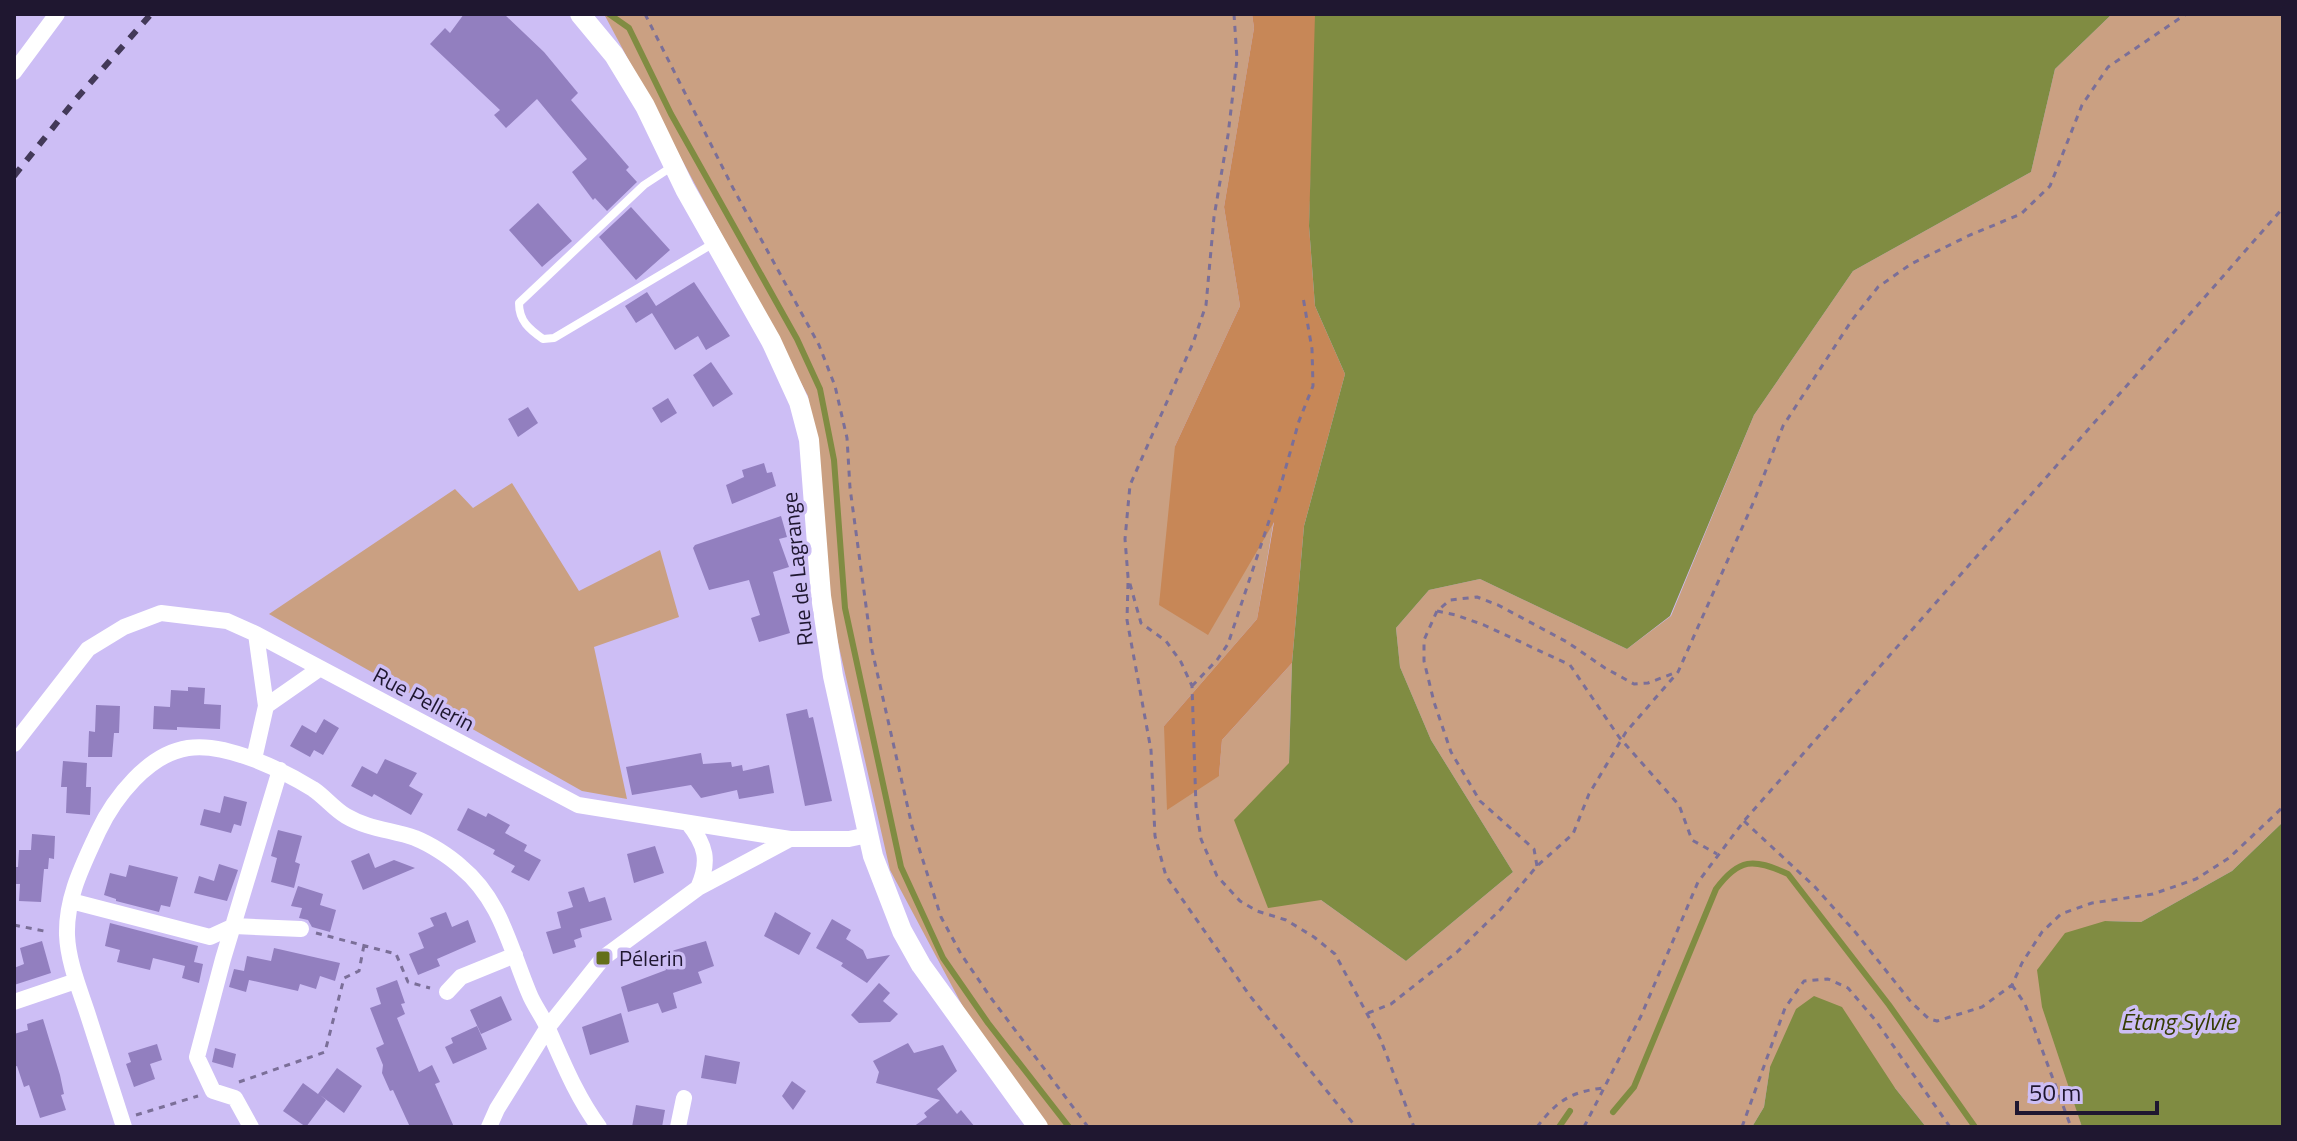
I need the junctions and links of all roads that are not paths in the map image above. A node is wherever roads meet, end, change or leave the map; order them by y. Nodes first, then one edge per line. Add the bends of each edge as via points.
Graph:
1 (57, 14) edge
2 (580, 14) edge
3 (14, 72) edge
4 (674, 166) junction
5 (715, 242) junction
6 (256, 634) junction
7 (319, 669) junction
8 (266, 706) junction
9 (14, 744) edge
10 (254, 759) junction
11 (280, 770) junction
12 (688, 823) junction
13 (868, 835) junction
14 (790, 839) junction
15 (698, 888) junction
16 (71, 901) junction
17 (234, 926) junction
18 (301, 929) road end
19 (515, 955) junction
20 (76, 981) junction
21 (447, 992) road end
22 (14, 1002) edge
23 (548, 1027) junction
24 (684, 1098) dead end
25 (123, 1124) edge
26 (251, 1127) edge
27 (489, 1127) edge
28 (599, 1127) edge
29 (678, 1127) edge
30 (1038, 1127) edge

1 - 3 street
2 - 4 street, Rue de Lagrange via 614,55
4 - 5 street, Rue de Lagrange
4 - 5 lane via 644,185 519,303 519,313 543,339 554,338
5 - 13 street, Rue de Lagrange via 771,341 799,402 809,440 821,596
6 - 7 street, Rue Pellerin
6 - 8 street
6 - 9 street, Rue Pellerin via 227,621 161,613 124,627 88,649
7 - 8 street
7 - 12 street, Rue Pellerin via 578,805
8 - 10 street
10 - 11 street
10 - 16 street via 188,748 159,760 130,783 103,822 77,875
11 - 17 street
11 - 19 street via 344,815 416,839 459,865 493,904
12 - 14 street, Rue Pellerin
12 - 15 street via 701,838 705,856
13 - 14 street, Rue Pellerin
13 - 30 street, Rue de Lagrange via 886,894 921,965
14 - 15 street
15 - 23 street via 603,958
16 - 17 street via 210,937
16 - 20 street via 67,936
17 - 18 street
17 - 26 street via 197,1057 213,1091 235,1098
19 - 21 street via 461,977
19 - 23 street
20 - 22 street
20 - 25 street
23 - 27 street
23 - 28 street via 582,1104
24 - 29 street

